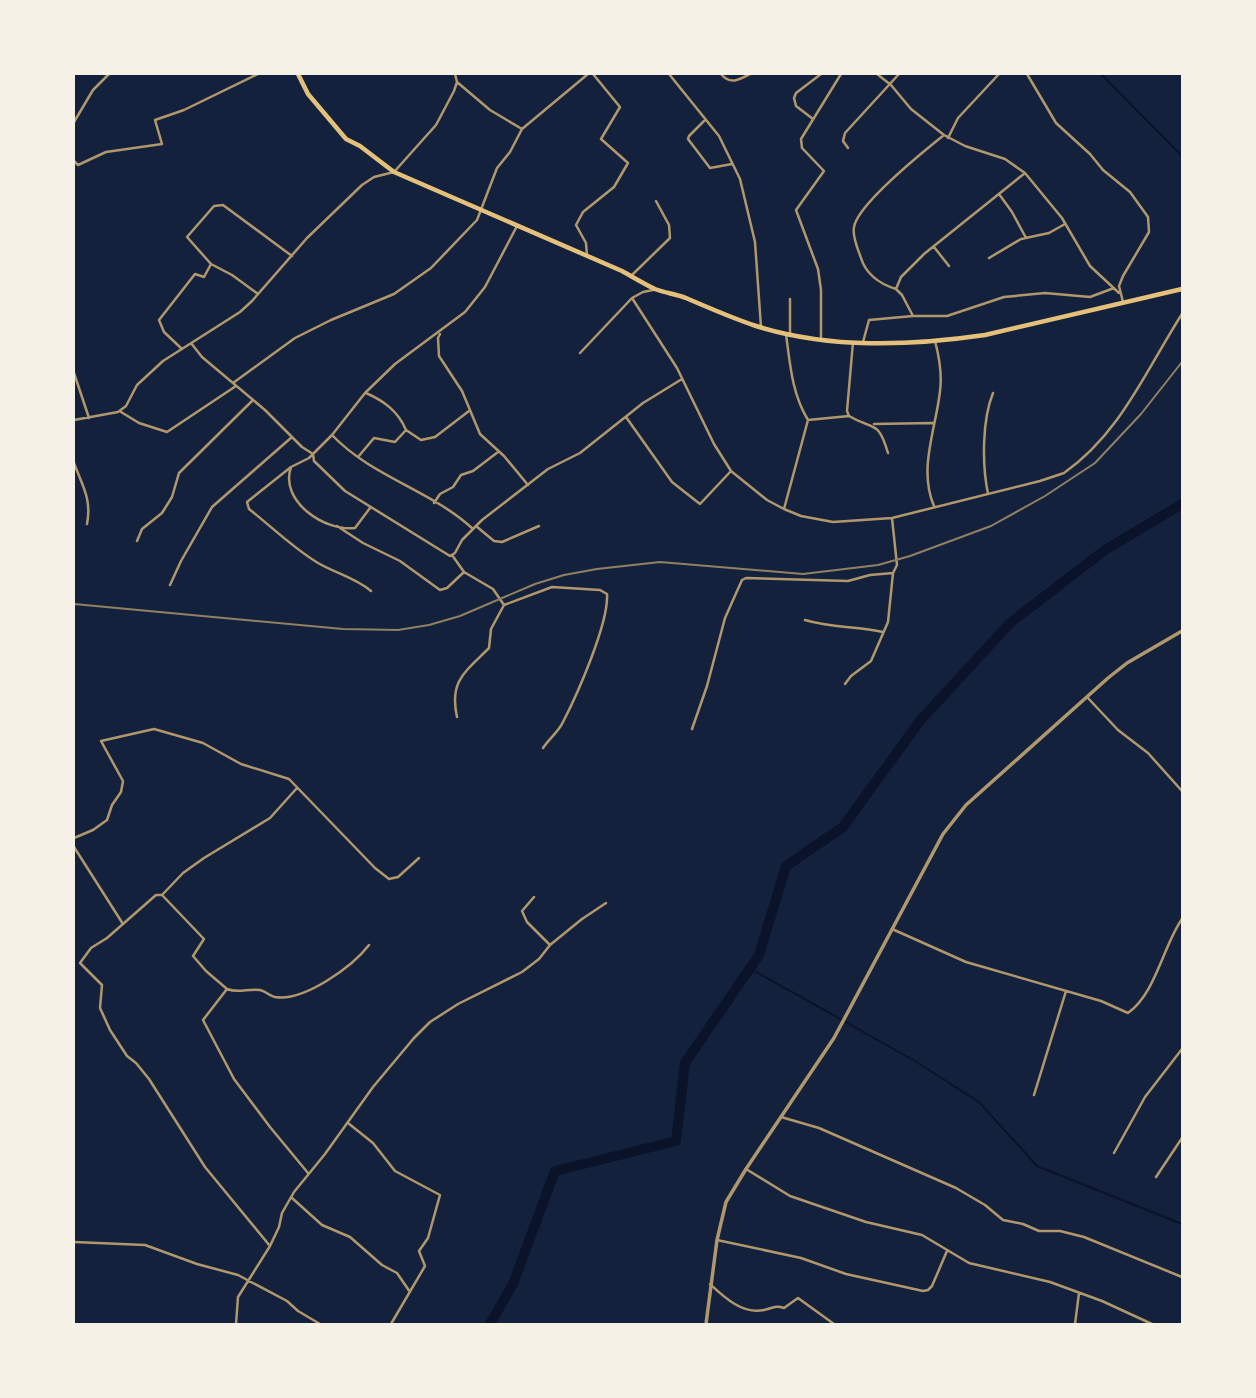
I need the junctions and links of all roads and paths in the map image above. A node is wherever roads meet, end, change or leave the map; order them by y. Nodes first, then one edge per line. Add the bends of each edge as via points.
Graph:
1 (109, 74) edge
2 (258, 74) edge
3 (298, 74) edge
4 (455, 74) edge
5 (588, 74) edge
6 (593, 74) edge
7 (669, 74) edge
8 (721, 74) edge
9 (750, 74) edge
10 (821, 74) edge
11 (841, 74) edge
12 (877, 74) edge
13 (900, 74) edge
14 (999, 74) edge
15 (1027, 74) edge
16 (457, 82) junction
17 (891, 85) junction
18 (813, 119) junction
19 (704, 120) junction
20 (74, 122) edge
21 (522, 129) junction
22 (946, 136) junction
23 (848, 148) dead end
24 (74, 161) edge
25 (732, 164) junction
26 (394, 172) junction
27 (1024, 173) junction
28 (999, 194) junction
29 (656, 201) dead end
30 (481, 211) junction
31 (1066, 224) junction
32 (517, 226) junction
33 (1026, 238) junction
34 (934, 247) junction
35 (292, 256) junction
36 (587, 256) junction
37 (989, 258) dead end
38 (211, 264) junction
39 (949, 266) dead end
40 (632, 276) junction
41 (1114, 288) junction
42 (896, 289) junction
43 (1182, 289) edge
44 (656, 290) junction
45 (1119, 293) junction
46 (259, 294) junction
47 (632, 298) junction
48 (790, 299) dead end
49 (1123, 302) junction
50 (1182, 313) edge
51 (913, 316) junction
52 (761, 327) junction
53 (442, 331) junction
54 (788, 334) junction
55 (821, 339) junction
56 (935, 341) junction
57 (853, 342) junction
58 (191, 343) junction
59 (863, 343) junction
60 (182, 348) junction
61 (580, 353) dead end
62 (74, 373) edge
63 (682, 379) junction
64 (234, 384) junction
65 (365, 393) junction
66 (993, 393) dead end
67 (253, 400) junction
68 (120, 411) junction
69 (469, 411) junction
70 (849, 416) junction
71 (625, 417) junction
72 (89, 418) junction
73 (74, 420) edge
74 (808, 420) junction
75 (933, 423) junction
76 (873, 424) junction
77 (405, 430) junction
78 (332, 435) junction
79 (292, 437) junction
80 (495, 448) junction
81 (499, 452) junction
82 (494, 453) junction
83 (888, 453) dead end
84 (313, 454) junction
85 (358, 457) junction
86 (74, 461) edge
87 (292, 467) junction
88 (731, 471) junction
89 (528, 485) junction
90 (988, 494) junction
91 (434, 503) junction
92 (934, 506) junction
93 (370, 508) junction
94 (784, 509) junction
95 (891, 518) junction
96 (87, 524) dead end
97 (337, 526) junction
98 (539, 526) dead end
99 (474, 527) junction
100 (137, 541) dead end
101 (452, 555) junction
102 (464, 572) junction
103 (893, 573) junction
104 (170, 585) dead end
105 (371, 592) dead end
106 (504, 605) junction
107 (806, 620) dead end
108 (1182, 631) edge
109 (883, 632) junction
110 (845, 684) dead end
111 (1087, 697) junction
112 (457, 717) dead end
113 (692, 729) dead end
114 (543, 748) dead end
115 (297, 788) junction
116 (1182, 791) edge
117 (74, 838) edge
118 (74, 847) edge
119 (419, 858) dead end
120 (162, 895) junction
121 (534, 897) dead end
122 (606, 903) dead end
123 (1182, 919) edge
124 (123, 924) junction
125 (892, 929) junction
126 (369, 944) dead end
127 (550, 945) junction
128 (227, 989) junction
129 (1066, 991) junction
130 (1182, 1049) edge
131 (1034, 1095) dead end
132 (781, 1117) junction
133 (348, 1123) junction
134 (1182, 1138) edge
135 (1114, 1153) dead end
136 (746, 1169) junction
137 (308, 1173) junction
138 (1156, 1177) dead end
139 (292, 1198) junction
140 (716, 1240) junction
141 (74, 1242) edge
142 (270, 1246) junction
143 (947, 1250) junction
144 (1182, 1277) edge
145 (249, 1279) junction
146 (710, 1284) junction
147 (411, 1293) junction
148 (1079, 1293) junction
149 (236, 1325) edge
150 (320, 1325) edge
151 (391, 1325) edge
152 (706, 1325) edge
153 (834, 1325) edge
154 (1076, 1325) edge
155 (1152, 1325) edge

1 - 20 street via 93,90
2 - 24 street via 155,120 162,144 106,152 78,164
3 - 26 highway via 308,94 346,139
4 - 16 street
5 - 21 street
6 - 36 street via 620,107 601,138 628,163 614,187 583,212 576,225
7 - 19 street
8 - 9 street via 730,82
10 - 18 street via 794,98 796,106
11 - 18 street
12 - 17 street
13 - 17 street
14 - 22 street
15 - 45 street via 1056,123 1130,192 1148,217 1149,232 1123,276
16 - 21 street
16 - 26 street via 436,125
17 - 22 street via 911,109
17 - 23 street via 845,133 843,141
18 - 55 street via 802,136 802,148 824,173 796,210 818,268
19 - 25 street via 719,136
19 - 25 street via 689,136 697,153 710,169
21 - 30 street via 497,169
22 - 27 street via 1005,159
22 - 42 street via 874,198 853,228 864,267 885,286
25 - 52 street via 748,204 755,242
26 - 30 highway
26 - 35 street via 362,185
27 - 28 street
27 - 31 street
28 - 33 street
28 - 34 street
29 - 40 street via 669,225 670,238
30 - 32 highway
30 - 64 street via 461,239 409,284 295,338
31 - 33 street
31 - 41 street via 1090,266
32 - 36 highway
32 - 53 street via 476,300
33 - 37 street
34 - 39 street
34 - 42 street via 901,277
35 - 38 street via 223,205 214,206 187,237
35 - 46 street
36 - 40 highway
38 - 46 street
38 - 60 street via 204,277 195,274 159,320 164,332
40 - 44 highway
41 - 45 street
41 - 51 street via 1090,297 1027,294 954,315
42 - 51 street
43 - 49 highway
44 - 47 street
44 - 52 highway
45 - 49 street
46 - 58 street
47 - 61 street
47 - 63 street
48 - 54 street
49 - 56 highway via 985,335
50 - 90 street via 1125,411 1079,463 1064,473
51 - 59 street via 869,320
52 - 54 highway
53 - 65 street via 395,364
53 - 69 street via 439,356
54 - 55 highway
54 - 74 street via 797,399
55 - 57 highway
56 - 59 highway
56 - 75 street via 940,389
57 - 59 highway
57 - 70 street
58 - 60 street
58 - 64 street
60 - 68 street via 144,377
62 - 72 street
63 - 71 street
63 - 88 street
64 - 67 street
64 - 68 street via 167,432
65 - 77 street via 385,402
65 - 78 street
66 - 90 street via 984,472
67 - 79 street
67 - 100 street via 179,473 172,498 162,513 142,528
68 - 72 street
69 - 77 street via 435,437 421,440
69 - 80 street via 483,438
70 - 74 street
70 - 76 street
71 - 88 street via 672,482 700,504
71 - 89 street via 580,453
72 - 73 street
74 - 94 street
75 - 76 street
75 - 92 street via 928,487
76 - 83 street via 884,437
77 - 85 street via 395,442 374,438
78 - 84 street
78 - 85 street
79 - 84 street
79 - 104 street via 212,507
80 - 81 street
80 - 82 street
81 - 82 street
81 - 89 street
82 - 91 street via 461,475
84 - 87 street
84 - 93 street via 335,483
85 - 91 street
86 - 96 street via 90,506
87 - 97 street via 289,481 300,505 317,520
87 - 105 street via 252,496 246,506 301,552
88 - 94 street
89 - 99 street
90 - 92 street
91 - 99 street
92 - 95 street
93 - 97 street via 355,528
93 - 101 street
94 - 95 street via 833,522
95 - 103 street via 897,565
97 - 102 street via 400,561 440,590
98 - 99 street via 502,542
99 - 101 street
101 - 102 street
102 - 106 street via 493,589
103 - 109 street
103 - 113 street via 848,581 742,580 725,618
106 - 112 street via 491,629 489,648 457,685 453,700
106 - 114 street via 552,587 607,594 590,658 562,725
107 - 109 street
108 - 111 street via 1127,663
109 - 110 street via 871,661
111 - 116 street
111 - 125 street via 955,817
115 - 117 street via 289,779 241,764 202,743 154,729 101,741 123,781 121,792 107,820
115 - 119 street via 389,879 398,877
115 - 120 street via 270,818 204,858
118 - 124 street
120 - 124 street via 156,895
120 - 128 street via 204,939 193,956
121 - 127 street via 522,911
122 - 127 street
123 - 129 street via 1160,968 1128,1013
124 - 142 street via 91,947 80,963 102,985 100,1008 110,1030 149,1079 205,1167
125 - 129 street via 966,962
125 - 132 street via 834,1038
126 - 128 street via 331,979 296,994 276,997 260,990
127 - 133 street via 522,972 430,1022
128 - 137 street via 203,1020 233,1079
129 - 131 street
130 - 135 street via 1145,1097
132 - 136 street
132 - 144 street via 819,1128 956,1188 1003,1220 1084,1237
133 - 137 street
133 - 147 street via 373,1143 394,1171 439,1195 428,1238 419,1251 425,1266
134 - 138 street
136 - 140 street via 726,1202
136 - 143 street via 790,1196 922,1235
137 - 139 street
139 - 142 street
139 - 147 street via 322,1224 350,1237 397,1273
140 - 143 street via 923,1291 932,1286
140 - 146 street
141 - 145 street via 145,1245
142 - 145 street
143 - 148 street via 969,1263
145 - 149 street via 238,1297
145 - 150 street
146 - 152 street
146 - 153 street via 733,1304 756,1310 777,1305 785,1308 798,1297
147 - 151 street
148 - 154 street
148 - 155 street

